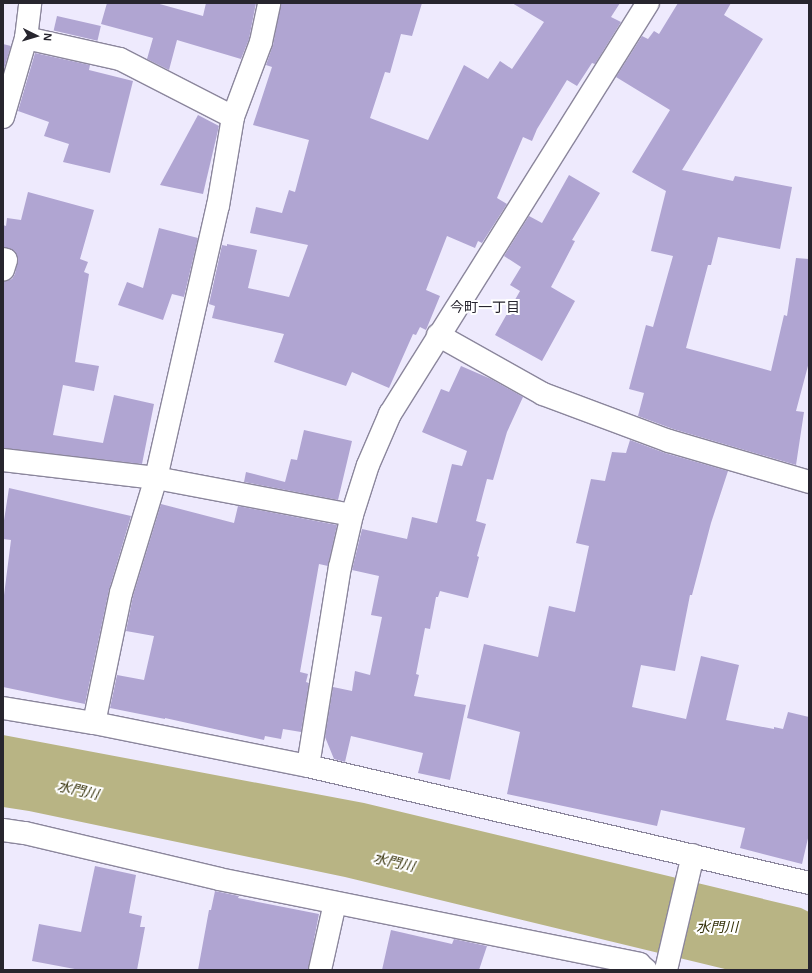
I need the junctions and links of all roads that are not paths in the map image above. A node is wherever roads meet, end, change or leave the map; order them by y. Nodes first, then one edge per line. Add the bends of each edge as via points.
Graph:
1 (30, 3) edge
2 (269, 3) edge
3 (648, 3) edge
4 (26, 38) junction
5 (3, 117) edge
6 (233, 117) junction
7 (3, 259) edge
8 (3, 270) edge
9 (438, 335) junction
10 (3, 460) edge
11 (156, 478) junction
12 (809, 482) edge
13 (352, 515) junction
14 (3, 708) edge
15 (94, 723) junction
16 (308, 766) junction
17 (3, 830) edge
18 (691, 865) junction
19 (809, 883) edge
20 (335, 903) junction
21 (660, 969) edge
22 (320, 970) edge

1 - 4 street
2 - 6 street via 261,42
3 - 9 street
4 - 5 street
4 - 6 street via 120,60
6 - 11 street via 218,206
7 - 8 street via 6,260
9 - 12 street via 543,394 669,441
9 - 13 street via 390,414 368,465
10 - 11 street
11 - 13 street
11 - 15 street via 121,593
13 - 16 street via 340,567
14 - 15 street
15 - 16 street
16 - 18 street
17 - 20 street
18 - 19 street
18 - 21 street
20 - 21 street
20 - 22 street

